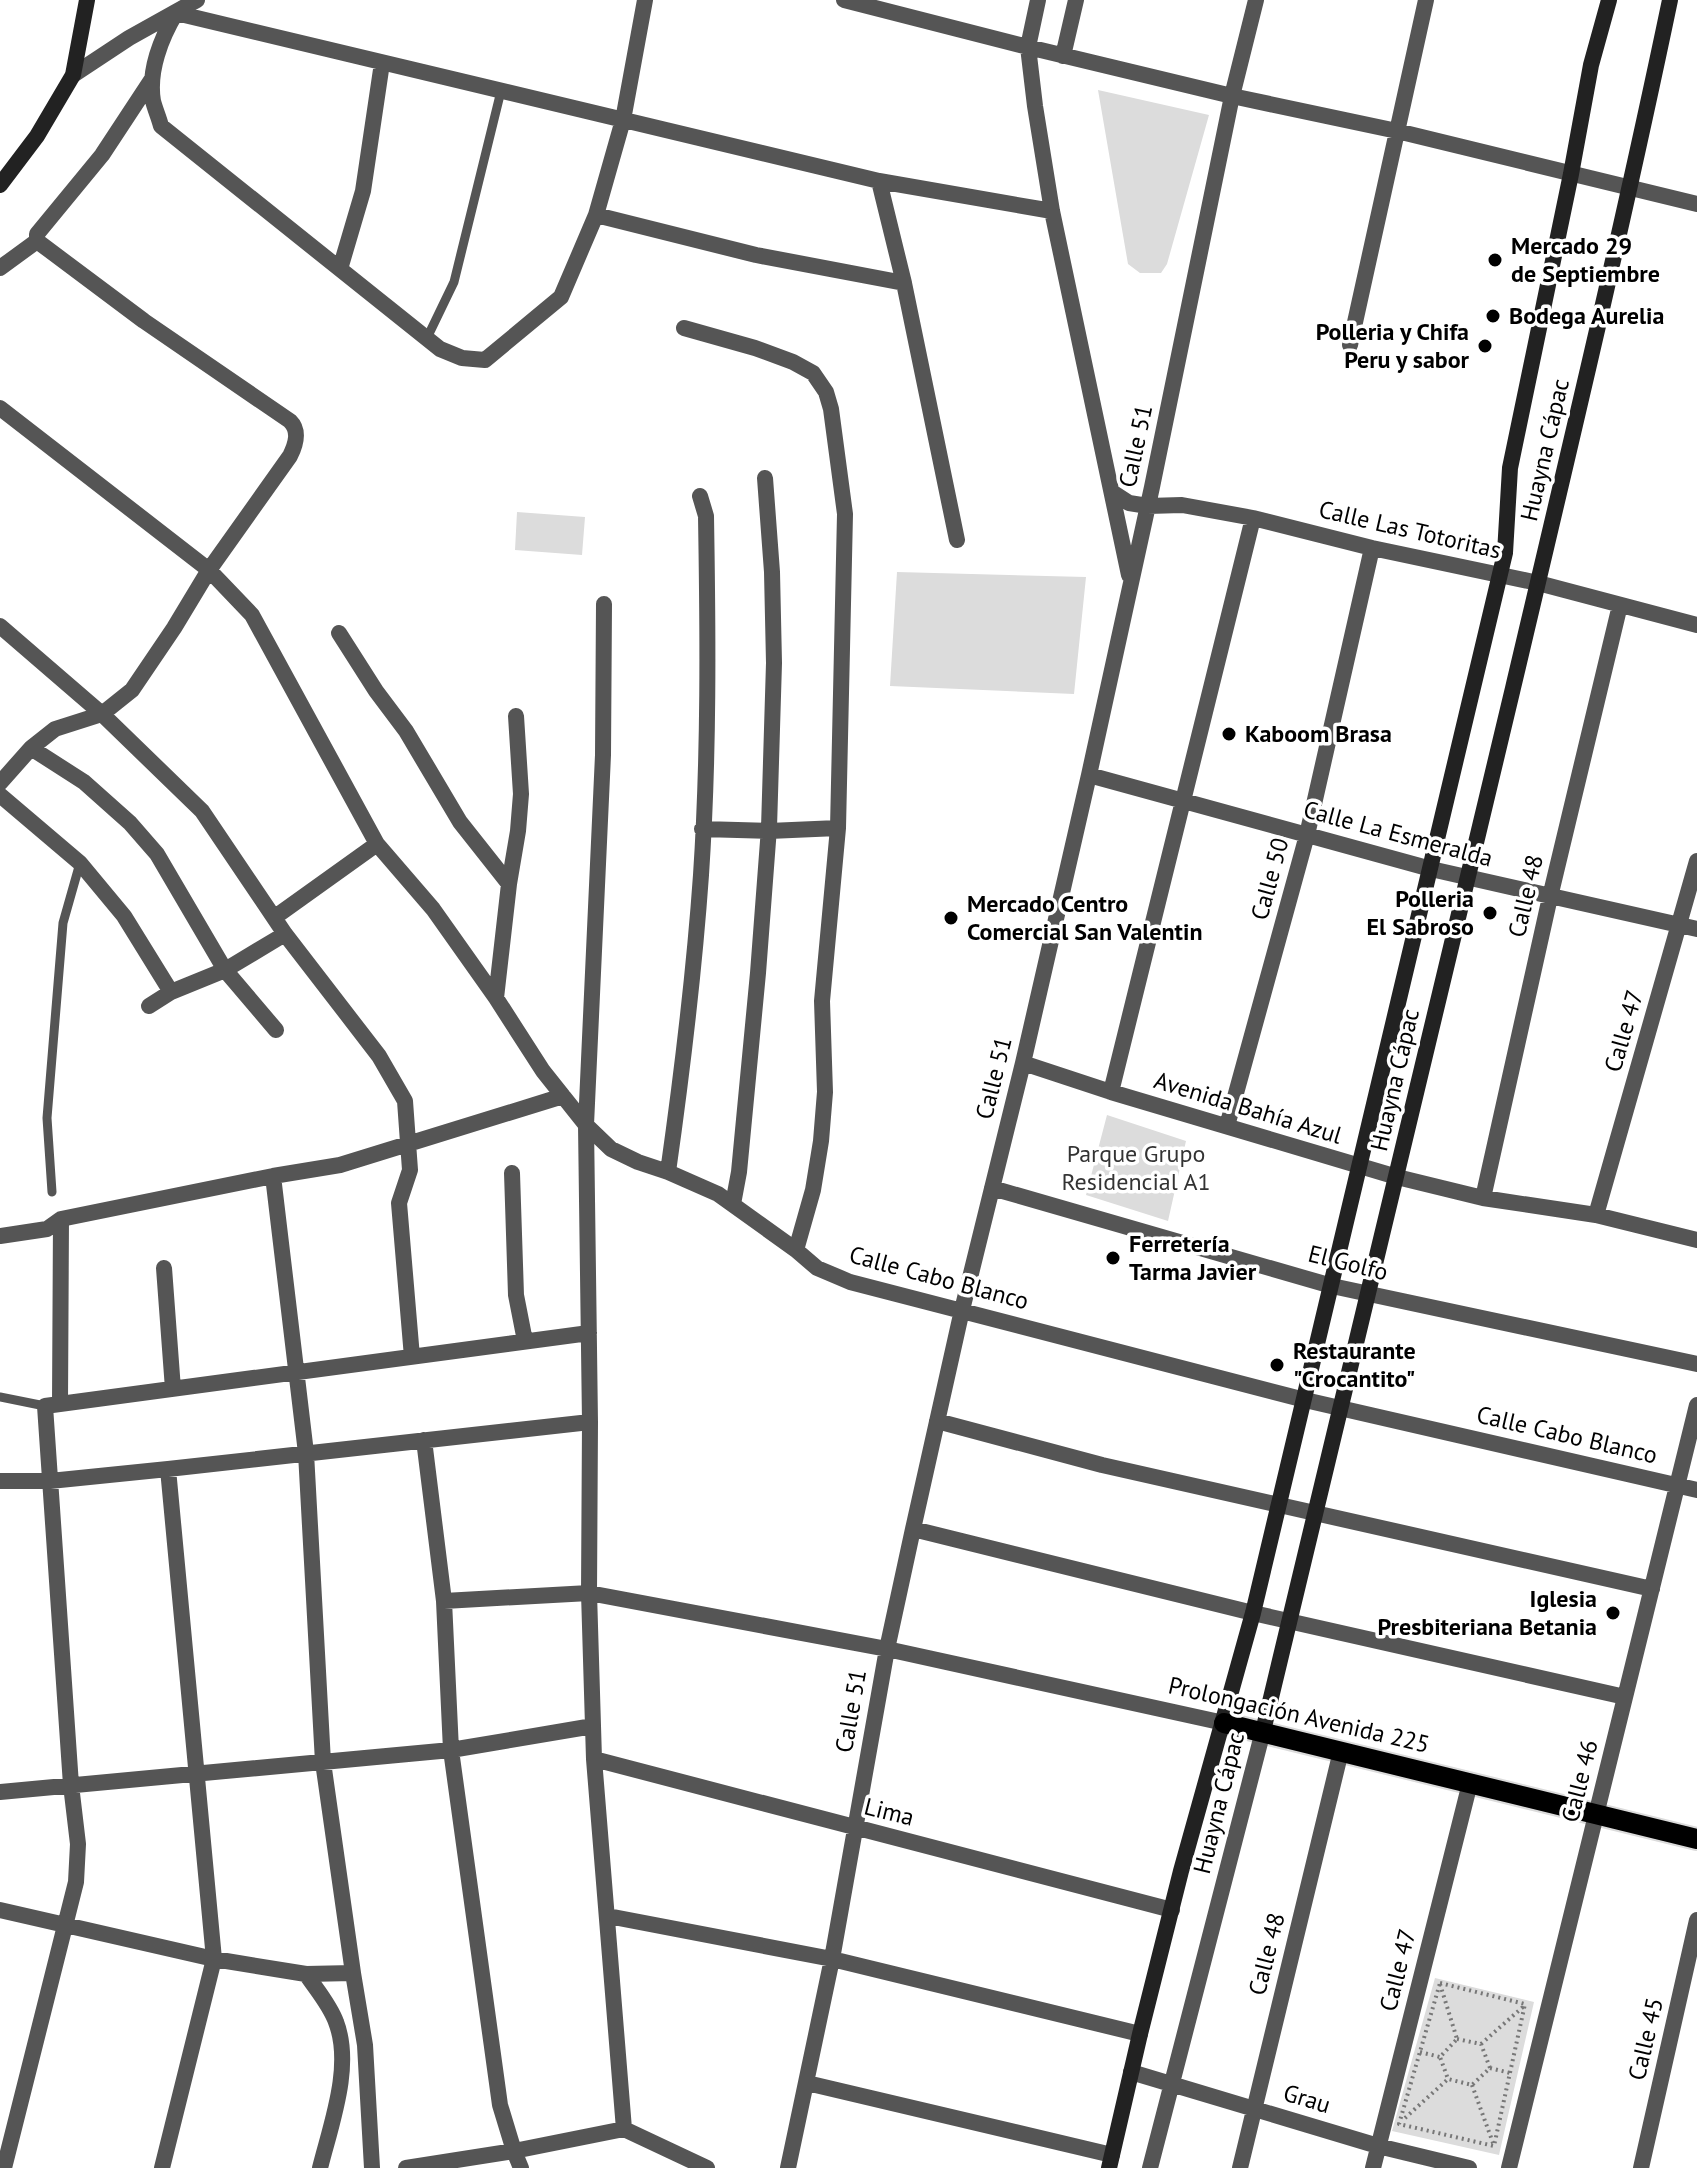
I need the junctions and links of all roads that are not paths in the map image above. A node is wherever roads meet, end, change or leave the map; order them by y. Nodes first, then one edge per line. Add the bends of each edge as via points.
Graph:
1 (87, 0) edge
2 (197, 0) edge
3 (645, 0) edge
4 (844, 0) edge
5 (1038, 0) edge
6 (1076, 0) edge
7 (1256, 0) edge
8 (1426, 0) edge
9 (1609, 0) edge
10 (1670, 0) edge
11 (176, 13) junction
12 (1028, 47) junction
13 (1063, 56) junction
14 (382, 63) junction
15 (73, 75) junction
16 (152, 79) junction
17 (501, 91) junction
18 (1232, 96) junction
19 (623, 120) junction
20 (1397, 131) junction
21 (1571, 174) junction
22 (879, 181) junction
23 (0, 185) edge
24 (1631, 189) junction
25 (1697, 204) edge
26 (1052, 211) junction
27 (596, 215) junction
28 (37, 241) junction
29 (0, 268) edge
30 (340, 269) junction
31 (904, 283) junction
32 (684, 328) dead end
33 (427, 338) junction
34 (1350, 345) dead end
35 (0, 408) edge
36 (765, 478) dead end
37 (1112, 492) junction
38 (700, 496) dead end
39 (1148, 506) junction
40 (1253, 518) junction
41 (957, 540) dead end
42 (1372, 548) junction
43 (209, 570) junction
44 (1500, 575) junction
45 (1131, 582) junction
46 (1538, 583) junction
47 (604, 604) dead end
48 (1620, 605) junction
49 (1697, 625) edge
50 (0, 626) edge
51 (339, 633) dead end
52 (102, 714) junction
53 (516, 716) dead end
54 (31, 748) junction
55 (1089, 775) junction
56 (0, 783) edge
57 (0, 795) edge
58 (1184, 802) junction
59 (838, 828) junction
60 (702, 829) junction
61 (769, 831) junction
62 (1307, 835) junction
63 (377, 844) junction
64 (1697, 861) edge
65 (80, 863) junction
66 (1431, 869) junction
67 (1468, 878) junction
68 (509, 884) junction
69 (1550, 897) junction
70 (275, 917) junction
71 (1689, 927) edge
72 (285, 934) junction
73 (225, 970) junction
74 (171, 992) junction
75 (496, 998) junction
76 (149, 1006) dead end
77 (276, 1030) dead end
78 (1023, 1063) junction
79 (1111, 1092) junction
80 (563, 1096) junction
81 (586, 1125) junction
82 (1227, 1126) junction
83 (408, 1144) junction
84 (1358, 1167) junction
85 (668, 1172) junction
86 (512, 1173) dead end
87 (273, 1176) junction
88 (1397, 1177) junction
89 (992, 1188) junction
90 (52, 1192) dead end
91 (1483, 1198) junction
92 (733, 1204) junction
93 (1596, 1215) junction
94 (61, 1219) junction
95 (0, 1236) edge
96 (1697, 1240) edge
97 (796, 1250) junction
98 (164, 1268) dead end
99 (1332, 1286) junction
100 (1367, 1293) junction
101 (962, 1310) junction
102 (589, 1333) junction
103 (525, 1341) junction
104 (412, 1357) junction
105 (1697, 1364) edge
106 (296, 1372) junction
107 (173, 1389) junction
108 (0, 1397) edge
109 (1305, 1400) junction
110 (53, 1405) junction
111 (1697, 1405) edge
112 (1339, 1407) junction
113 (937, 1421) junction
114 (590, 1422) junction
115 (424, 1440) junction
116 (306, 1453) junction
117 (168, 1469) junction
118 (0, 1481) edge
119 (50, 1481) junction
120 (1677, 1485) junction
121 (1697, 1490) edge
122 (1279, 1506) junction
123 (1315, 1514) junction
124 (913, 1529) junction
125 (1652, 1589) junction
126 (589, 1593) junction
127 (444, 1601) junction
128 (1253, 1613) junction
129 (1289, 1621) junction
130 (887, 1649) junction
131 (1625, 1697) junction
132 (1224, 1723) junction
133 (593, 1726) junction
134 (1263, 1731) junction
135 (451, 1750) junction
136 (1341, 1751) junction
137 (594, 1759) junction
138 (323, 1762) junction
139 (198, 1773) junction
140 (1470, 1783) junction
141 (71, 1785) junction
142 (0, 1792) edge
143 (1596, 1814) junction
144 (855, 1828) junction
145 (1697, 1839) edge
146 (0, 1910) edge
147 (1172, 1910) junction
148 (608, 1916) junction
149 (1697, 1920) edge
150 (64, 1925) junction
151 (214, 1959) junction
152 (832, 1959) junction
153 (353, 1973) junction
154 (306, 1974) junction
155 (1140, 2034) junction
156 (1131, 2072) junction
157 (807, 2083) junction
158 (1172, 2085) junction
159 (1254, 2108) junction
160 (624, 2129) junction
161 (1380, 2139) junction
162 (514, 2151) junction
163 (1111, 2162) edge
164 (1509, 2165) edge
165 (4, 2168) edge
166 (162, 2168) edge
167 (320, 2168) edge
168 (372, 2168) edge
169 (406, 2168) edge
170 (521, 2168) edge
171 (707, 2168) edge
172 (788, 2168) edge
173 (1150, 2168) edge
174 (1240, 2168) edge
175 (1373, 2168) edge
176 (1469, 2168) edge
177 (1641, 2168) edge

1 - 15 main road
2 - 11 street
3 - 19 street
4 - 12 street
5 - 12 street
6 - 13 street
7 - 18 street, Calle 51
8 - 20 street
9 - 21 main road, Huayna Cápac
10 - 24 main road, Huayna Cápac
11 - 14 street
11 - 15 street
11 - 16 street via 164,34
12 - 13 street
12 - 26 street
13 - 18 street
14 - 17 street
14 - 30 street via 363,191
15 - 23 main road
16 - 28 street via 102,155 37,234
16 - 30 street via 161,126
17 - 19 street
17 - 33 lane via 454,282
18 - 20 street
18 - 39 street, Calle 51
19 - 22 street
19 - 27 street
20 - 21 street
20 - 34 street
21 - 24 street
21 - 44 main road, Huayna Cápac via 1510,468
22 - 26 street
22 - 31 street
24 - 25 street
24 - 46 main road, Huayna Cápac
26 - 37 street
27 - 31 street via 756,255
27 - 33 street via 561,297 485,360 462,358
28 - 29 street
28 - 43 street via 294,425 290,456
30 - 33 street
31 - 41 street
32 - 59 street via 793,362 813,373 826,392 845,514
35 - 43 street, Calle Cabo Blanco
36 - 61 street via 774,663
37 - 39 street, Calle Las Totoritas via 1129,503
37 - 45 street
38 - 60 street via 706,516 708,672
39 - 40 street, Calle Las Totoritas via 1182,505
39 - 45 street, Calle 51
40 - 42 street, Calle Las Totoritas
40 - 58 street
42 - 44 street, Calle Las Totoritas
42 - 62 street, Calle 50
43 - 52 street via 132,690
43 - 63 street, Calle Cabo Blanco via 252,615
44 - 46 street, Calle Las Totoritas
44 - 66 main road, Huayna Cápac
45 - 55 street, Calle 51
46 - 48 street, Calle Las Totoritas
46 - 67 main road, Huayna Cápac
47 - 81 street via 603,755
48 - 49 street, Calle Las Totoritas
48 - 69 street, Calle 48
50 - 52 street
51 - 68 street via 460,822
52 - 54 street via 55,729
52 - 70 street via 202,811
53 - 68 street via 521,794
54 - 56 street
54 - 73 street via 84,782 130,823 157,854
55 - 58 street, Calle La Esmeralda
55 - 78 street, Calle 51
57 - 65 street
58 - 62 street, Calle La Esmeralda
58 - 79 street
59 - 61 street
59 - 97 street via 822,1001 821,1141
60 - 61 street
60 - 85 street via 695,953
61 - 92 street
62 - 66 street, Calle La Esmeralda
62 - 82 street, Calle 50
63 - 70 street
63 - 75 street, Calle Cabo Blanco via 433,909
64 - 71 street, Calle 47
65 - 74 street via 124,916
65 - 90 lane via 63,923 47,1118
66 - 67 street, Calle La Esmeralda
66 - 84 main road, Huayna Cápac
67 - 69 street, Calle La Esmeralda
67 - 88 main road, Huayna Cápac
68 - 75 street
69 - 71 street, Calle La Esmeralda
69 - 91 street, Calle 48
70 - 72 street
71 - 93 street, Calle 47
72 - 73 street
72 - 83 street via 392,1078 405,1101
73 - 74 street
73 - 77 street
74 - 76 street
75 - 80 street, Calle Cabo Blanco
78 - 79 street, Avenida Bahía Azul
78 - 89 street, Calle 51
79 - 82 street, Avenida Bahía Azul
80 - 81 street, Calle Cabo Blanco
80 - 83 street
81 - 85 street, Calle Cabo Blanco via 611,1149
81 - 102 street
82 - 84 street, Avenida Bahía Azul
83 - 87 street via 340,1165
83 - 104 street via 410,1170 399,1203
84 - 88 street, Avenida Bahía Azul
84 - 99 main road, Huayna Cápac
85 - 92 street, Calle Cabo Blanco
86 - 103 street via 516,1295
87 - 94 street
87 - 106 street
88 - 91 street, Avenida Bahía Azul
88 - 100 main road, Huayna Cápac
89 - 99 street, El Golfo
89 - 101 street, Calle 51
91 - 93 street, Avenida Bahía Azul
92 - 97 street, Calle Cabo Blanco
93 - 96 street, Avenida Bahía Azul
94 - 95 street via 47,1229
94 - 110 street
97 - 101 street, Calle Cabo Blanco via 817,1268 850,1282
98 - 107 street
99 - 100 street, El Golfo
99 - 109 main road, Huayna Cápac
100 - 105 street, El Golfo
100 - 112 main road, Huayna Cápac
101 - 109 street, Calle Cabo Blanco
101 - 113 street, Calle 51
102 - 103 street
102 - 114 street
103 - 104 street
104 - 106 street
106 - 107 street
106 - 116 street
107 - 110 street
108 - 110 lane
109 - 112 street, Calle Cabo Blanco
109 - 122 main road, Huayna Cápac
110 - 119 street
111 - 120 street, Calle 46
112 - 120 street, Calle Cabo Blanco
112 - 123 main road, Huayna Cápac
113 - 122 street
113 - 124 street, Calle 51
114 - 115 street
114 - 126 street
115 - 116 street
115 - 127 street
116 - 117 street
116 - 138 street
117 - 119 street
117 - 139 street
118 - 119 street
119 - 141 street
120 - 121 street, Calle Cabo Blanco
120 - 125 street, Calle 46
122 - 123 street
122 - 128 main road, Huayna Cápac
123 - 125 street
123 - 129 main road, Huayna Cápac
124 - 128 street
124 - 130 street, Calle 51
125 - 131 street, Calle 46
126 - 127 street, Prolongación Avenida 225
126 - 130 street, Prolongación Avenida 225
126 - 133 street
127 - 135 street
128 - 129 street
128 - 132 main road, Huayna Cápac
129 - 131 street
129 - 134 main road, Huayna Cápac
130 - 132 street, Prolongación Avenida 225
130 - 144 street, Calle 51
131 - 143 street, Calle 46
132 - 134 main road, Prolongación Avenida 225
132 - 147 main road, Huayna Cápac
133 - 135 street
133 - 137 street
134 - 136 main road, Prolongación Avenida 225
134 - 158 street, Huayna Cápac
135 - 138 street
135 - 162 street via 500,2105
136 - 140 main road, Prolongación Avenida 225
136 - 159 street, Calle 48
137 - 144 street, Lima
137 - 148 street
138 - 139 street
138 - 153 street
139 - 141 street
139 - 151 street
140 - 143 main road, Prolongación Avenida 225
140 - 161 street, Calle 47
141 - 142 street
141 - 150 street via 78,1844 76,1882
143 - 145 main road, Prolongación Avenida 225
143 - 164 street, Calle 46
144 - 147 street, Lima
144 - 152 street, Calle 51
146 - 150 street
147 - 155 main road, Huayna Cápac
148 - 152 street
148 - 160 street
149 - 177 street, Calle 45
150 - 151 street
150 - 165 street
151 - 154 street
151 - 166 street
152 - 155 street
152 - 157 street, Calle 51
153 - 154 street
153 - 168 street via 365,2045
154 - 167 street via 336,2020 343,2051
155 - 156 main road, Huayna Cápac
156 - 158 street, Grau
156 - 163 main road, Huayna Cápac
157 - 163 street
157 - 172 street, Calle 51
158 - 159 street, Grau
158 - 173 street, Huayna Cápac
159 - 161 street, Grau
159 - 174 street, Calle 48
160 - 162 street
160 - 171 street
161 - 175 street, Calle 47
161 - 176 street, Grau
162 - 169 street
162 - 170 street

